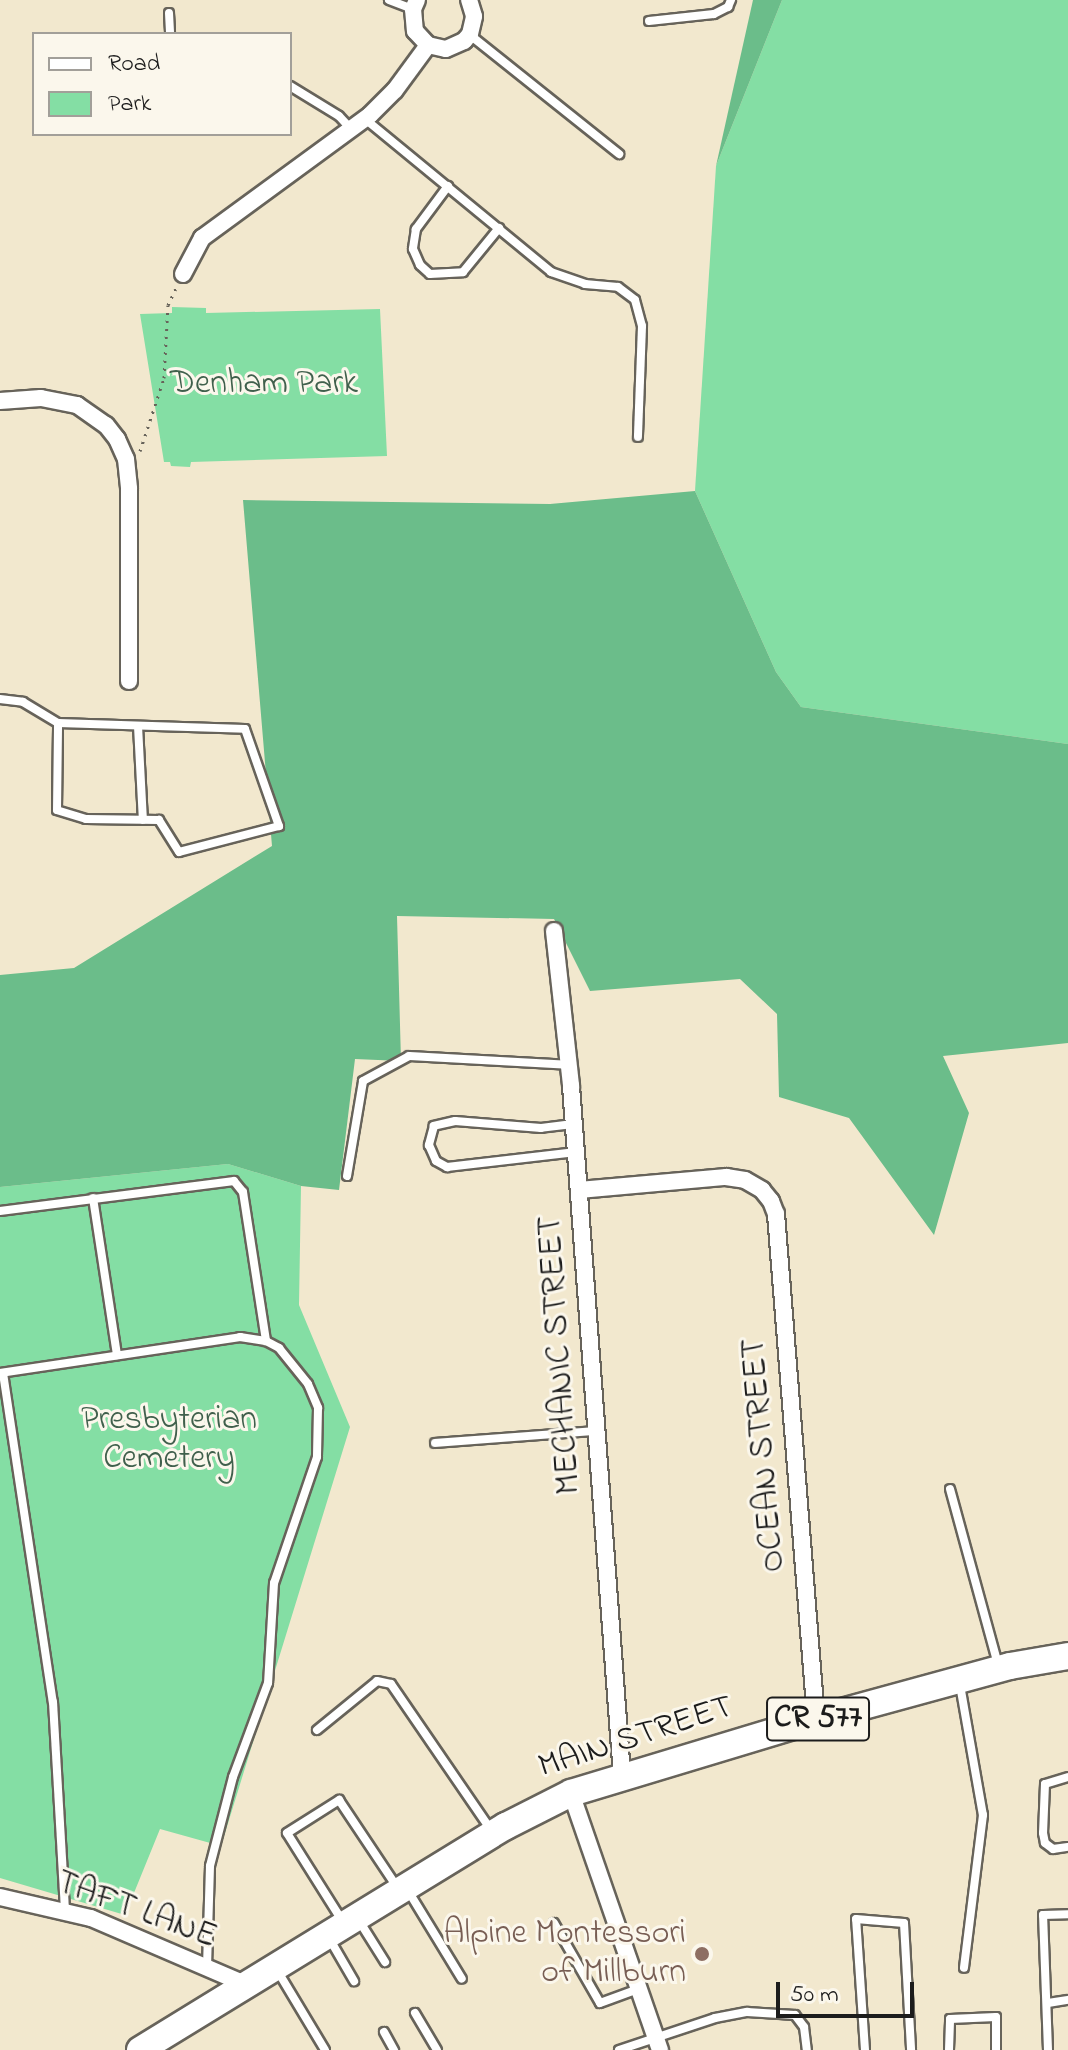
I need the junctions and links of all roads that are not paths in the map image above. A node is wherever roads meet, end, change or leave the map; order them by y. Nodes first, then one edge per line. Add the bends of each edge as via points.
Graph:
1 (389, 0) edge
2 (469, 0) edge
3 (731, 0) edge
4 (415, 4) edge
5 (169, 13) dead end
6 (649, 21) dead end
7 (170, 32) edge
8 (470, 34) junction
9 (428, 45) junction
10 (292, 87) edge
11 (359, 124) junction
12 (619, 154) dead end
13 (448, 186) junction
14 (499, 228) junction
15 (183, 274) road end
16 (0, 401) edge
17 (638, 437) dead end
18 (129, 681) dead end
19 (0, 699) edge
20 (58, 723) junction
21 (138, 726) junction
22 (143, 820) junction
23 (554, 931) dead end
24 (569, 1065) junction
25 (574, 1123) junction
26 (576, 1152) junction
27 (347, 1176) dead end
28 (579, 1190) junction
29 (93, 1198) junction
30 (0, 1211) edge
31 (266, 1341) junction
32 (117, 1355) junction
33 (2, 1373) edge
34 (597, 1431) junction
35 (435, 1443) dead end
36 (950, 1489) dead end
37 (1068, 1656) edge
38 (1000, 1669) junction
39 (959, 1680) junction
40 (816, 1719) junction
41 (317, 1730) dead end
42 (622, 1776) junction
43 (1068, 1777) edge
44 (571, 1793) junction
45 (494, 1834) junction
46 (1068, 1847) edge
47 (403, 1890) junction
48 (0, 1897) edge
49 (66, 1912) junction
50 (1068, 1914) edge
51 (554, 1923) dead end
52 (344, 1927) junction
53 (385, 1962) dead end
54 (207, 1968) junction
55 (964, 1968) dead end
56 (277, 1969) junction
57 (462, 1979) dead end
58 (354, 1981) dead end
59 (250, 1986) junction
60 (639, 1989) junction
61 (1068, 2000) edge
62 (1048, 2003) junction
63 (415, 2013) dead end
64 (384, 2032) dead end
65 (658, 2044) edge
66 (140, 2050) edge
67 (325, 2050) edge
68 (394, 2050) edge
69 (437, 2050) edge
70 (619, 2050) edge
71 (807, 2050) edge
72 (865, 2050) edge
73 (911, 2050) edge
74 (949, 2050) edge
75 (996, 2050) edge
76 (1048, 2050) edge

1 - 4 lane
2 - 8 street via 474,16
3 - 6 lane via 714,14
4 - 9 street via 415,31
5 - 7 lane
8 - 9 street via 455,47
8 - 12 lane
9 - 11 street via 395,90
10 - 11 lane
11 - 13 lane
11 - 15 street via 211,229
13 - 14 lane
13 - 14 lane via 416,229 413,249 430,274 463,272
14 - 17 lane via 551,272 585,284 618,287 635,300 642,326
16 - 18 street via 41,398 77,405 106,425 126,459
19 - 20 lane via 23,702
20 - 21 lane
20 - 22 lane via 57,810 86,819
21 - 22 lane
21 - 22 lane via 245,729 279,826 179,852 159,820
23 - 24 street, MECHANIC STREET
24 - 25 street, MECHANIC STREET
24 - 27 lane via 409,1056 363,1081
25 - 26 street, MECHANIC STREET
25 - 26 lane via 541,1128 455,1121 434,1126 429,1145 436,1161 447,1167
26 - 28 street, MECHANIC STREET
28 - 34 street, MECHANIC STREET
28 - 40 street, OCEAN STREET via 726,1177 762,1190 776,1214
29 - 30 lane
29 - 31 lane via 226,1180 240,1186
29 - 32 lane
31 - 32 lane via 240,1337
31 - 54 lane via 279,1348 308,1384 318,1408 317,1457 274,1583 262,1707 219,1822 210,1866
32 - 33 lane
33 - 49 lane via 53,1702
34 - 35 lane
34 - 42 street, MECHANIC STREET
36 - 38 lane
37 - 38 main road, MAIN STREET / CR 577
38 - 39 main road, MAIN STREET / CR 577
39 - 40 main road, MAIN STREET / CR 577
39 - 55 lane via 983,1815
40 - 42 main road, MAIN STREET / CR 577
41 - 45 lane via 377,1681 391,1684
42 - 44 main road, MAIN STREET / CR 577
43 - 46 lane via 1045,1784 1043,1833 1053,1849
44 - 45 main road, MAIN STREET / CR 577
44 - 60 street
45 - 47 main road, MAIN STREET / CR 577
47 - 52 main road, MAIN STREET / CR 577
47 - 52 lane via 339,1800 287,1833
47 - 57 lane
48 - 49 street, TAFT LANE
49 - 54 street, TAFT LANE
50 - 62 lane via 1043,1915
51 - 60 lane via 600,2003
52 - 53 lane
52 - 56 main road, MAIN STREET / CR 577
52 - 58 lane
54 - 59 street, TAFT LANE
56 - 59 main road, MAIN STREET / CR 577
56 - 67 lane
59 - 66 main road, MAIN STREET / CR 577
60 - 65 street
61 - 62 lane
62 - 76 lane
63 - 69 lane
64 - 68 lane
65 - 70 lane
65 - 71 lane via 715,2018 747,2012 795,2015 804,2027
72 - 73 lane via 856,1919 904,1923
74 - 75 lane via 950,2019 996,2017

